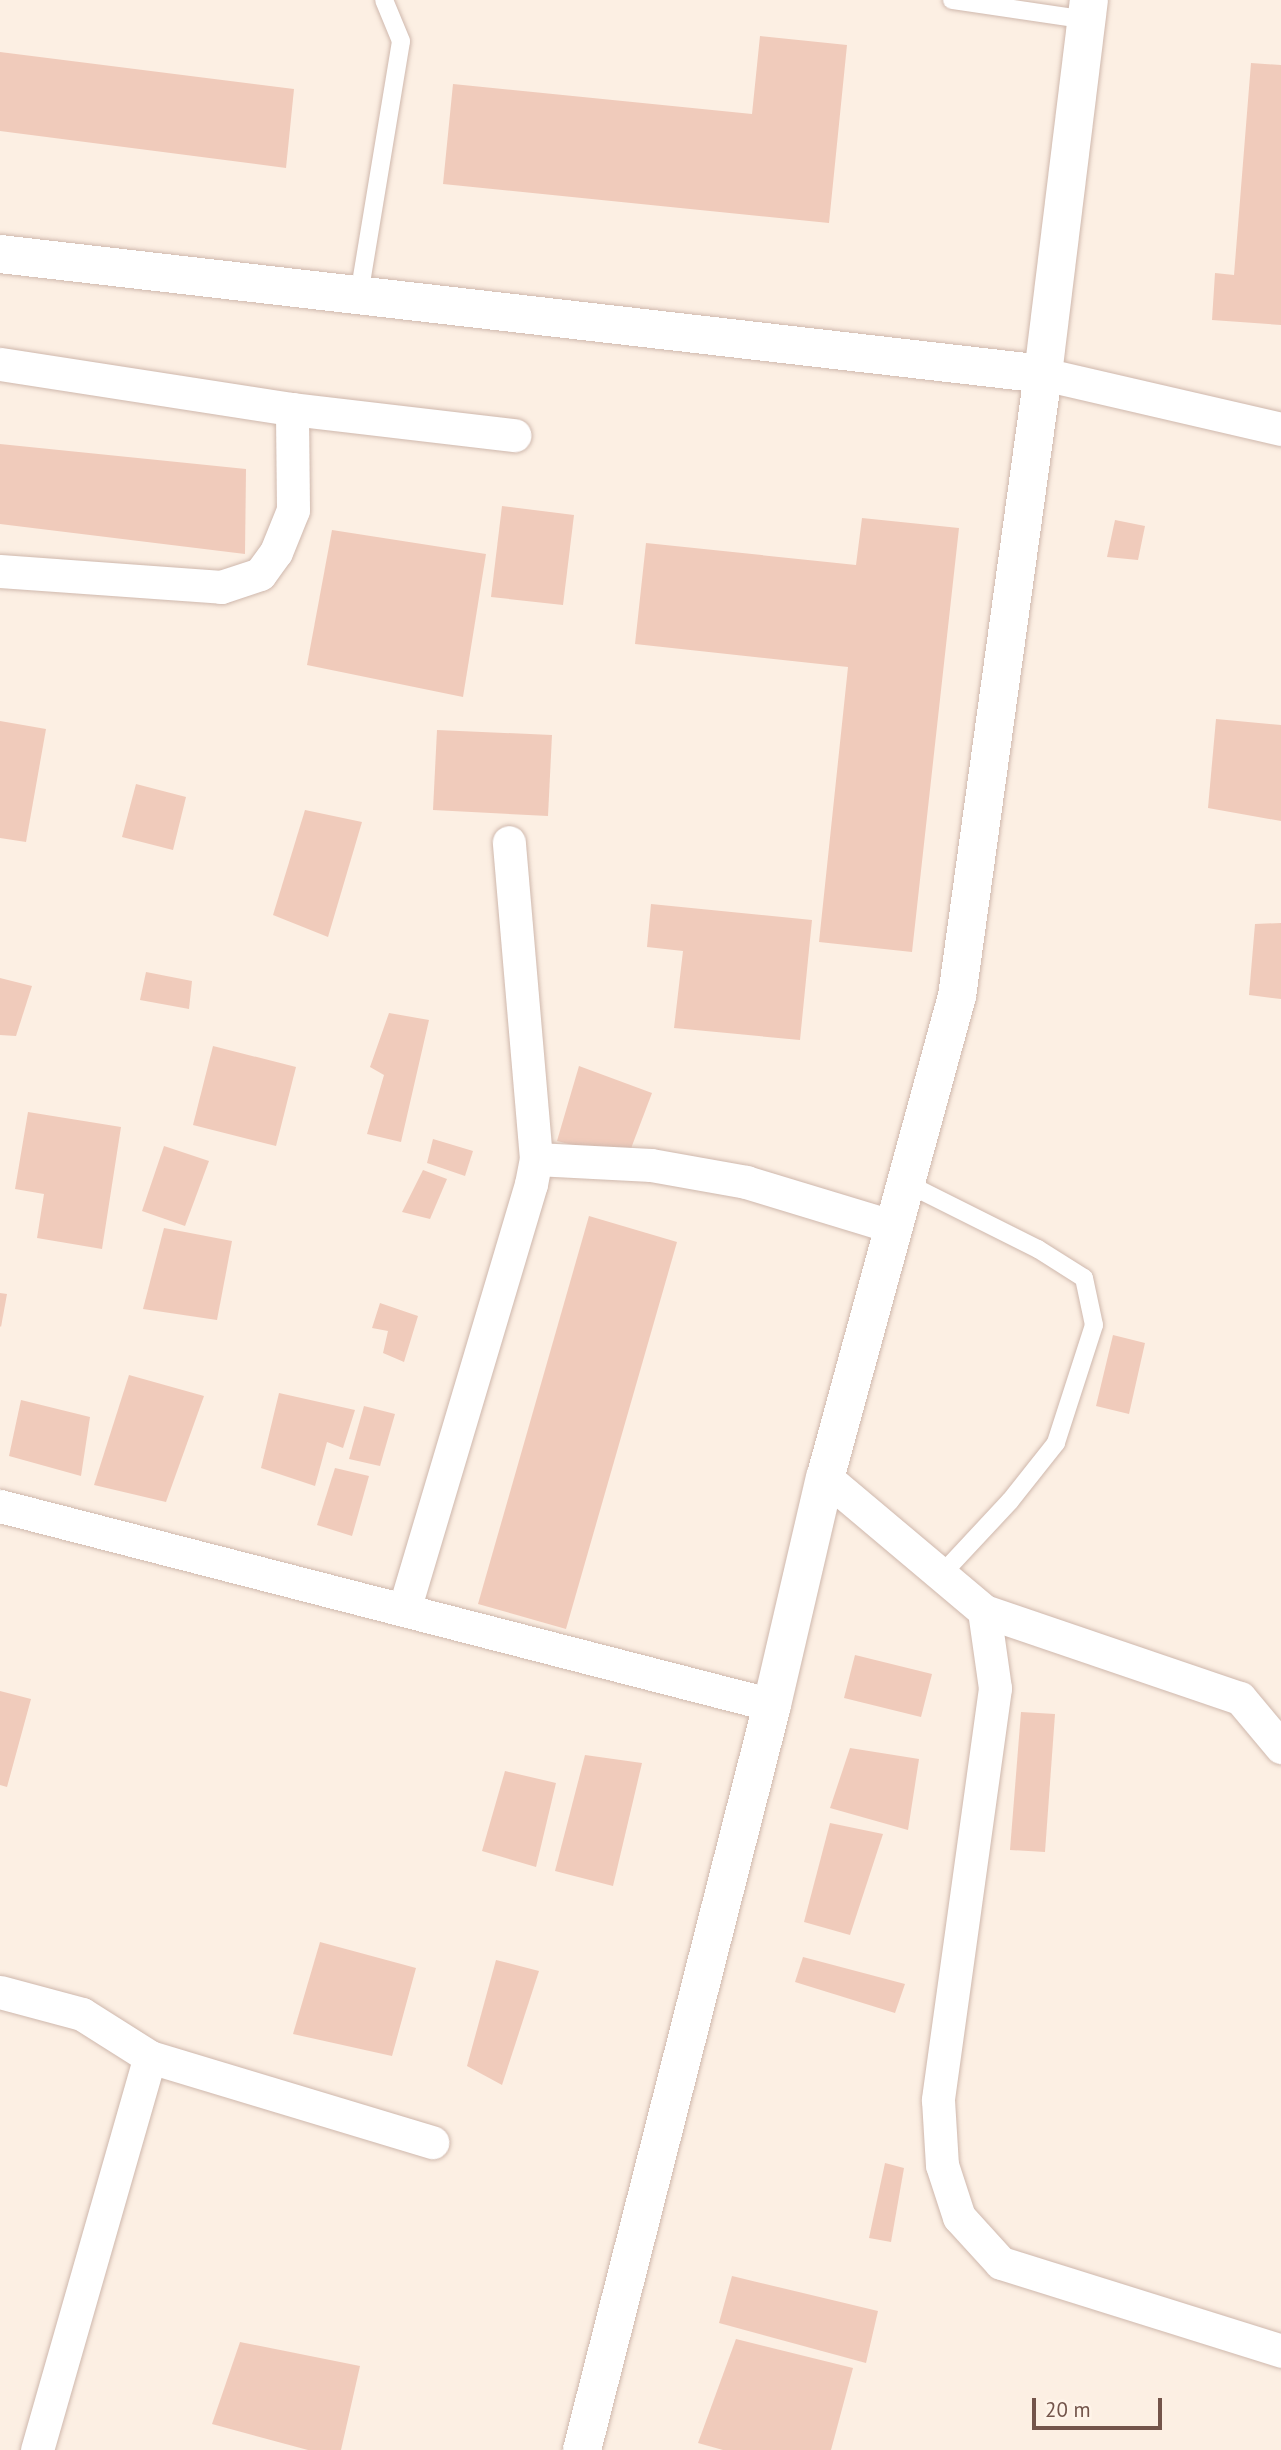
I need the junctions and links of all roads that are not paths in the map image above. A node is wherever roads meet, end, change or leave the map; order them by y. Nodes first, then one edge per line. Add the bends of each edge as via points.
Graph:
1 (384, 0) edge
2 (952, 0) edge
3 (1088, 10) edge
4 (0, 254) edge
5 (359, 295) junction
6 (0, 364) edge
7 (1043, 373) junction
8 (292, 409) junction
9 (1281, 429) edge
10 (514, 435) dead end
11 (0, 571) edge
12 (509, 842) dead end
13 (536, 1159) junction
14 (906, 1183) junction
15 (894, 1227) junction
16 (825, 1477) junction
17 (0, 1506) edge
18 (941, 1575) junction
19 (404, 1610) junction
20 (984, 1611) junction
21 (772, 1705) junction
22 (1281, 1747) edge
23 (0, 1992) edge
24 (150, 2057) junction
25 (432, 2142) dead end
26 (1281, 2351) edge
27 (37, 2450) edge
28 (582, 2450) edge

1 - 5 lane via 401,41
2 - 3 lane
3 - 7 main road
4 - 5 main road
5 - 7 main road
6 - 8 street
7 - 9 street
7 - 14 main road via 957,996
8 - 10 street
8 - 11 street via 293,510 276,552 260,574 221,587
12 - 13 street
13 - 15 street via 651,1165 746,1182
13 - 19 street
14 - 15 main road
14 - 18 lane via 1038,1249 1084,1279 1094,1325 1056,1443
15 - 16 main road
16 - 18 street
16 - 21 main road
17 - 19 street
18 - 20 street
19 - 21 street
20 - 22 street via 1240,1698
20 - 26 street via 995,1688 938,2100 942,2165 958,2217 1001,2263
21 - 28 main road
23 - 24 street via 82,2014
24 - 25 street
24 - 27 street

